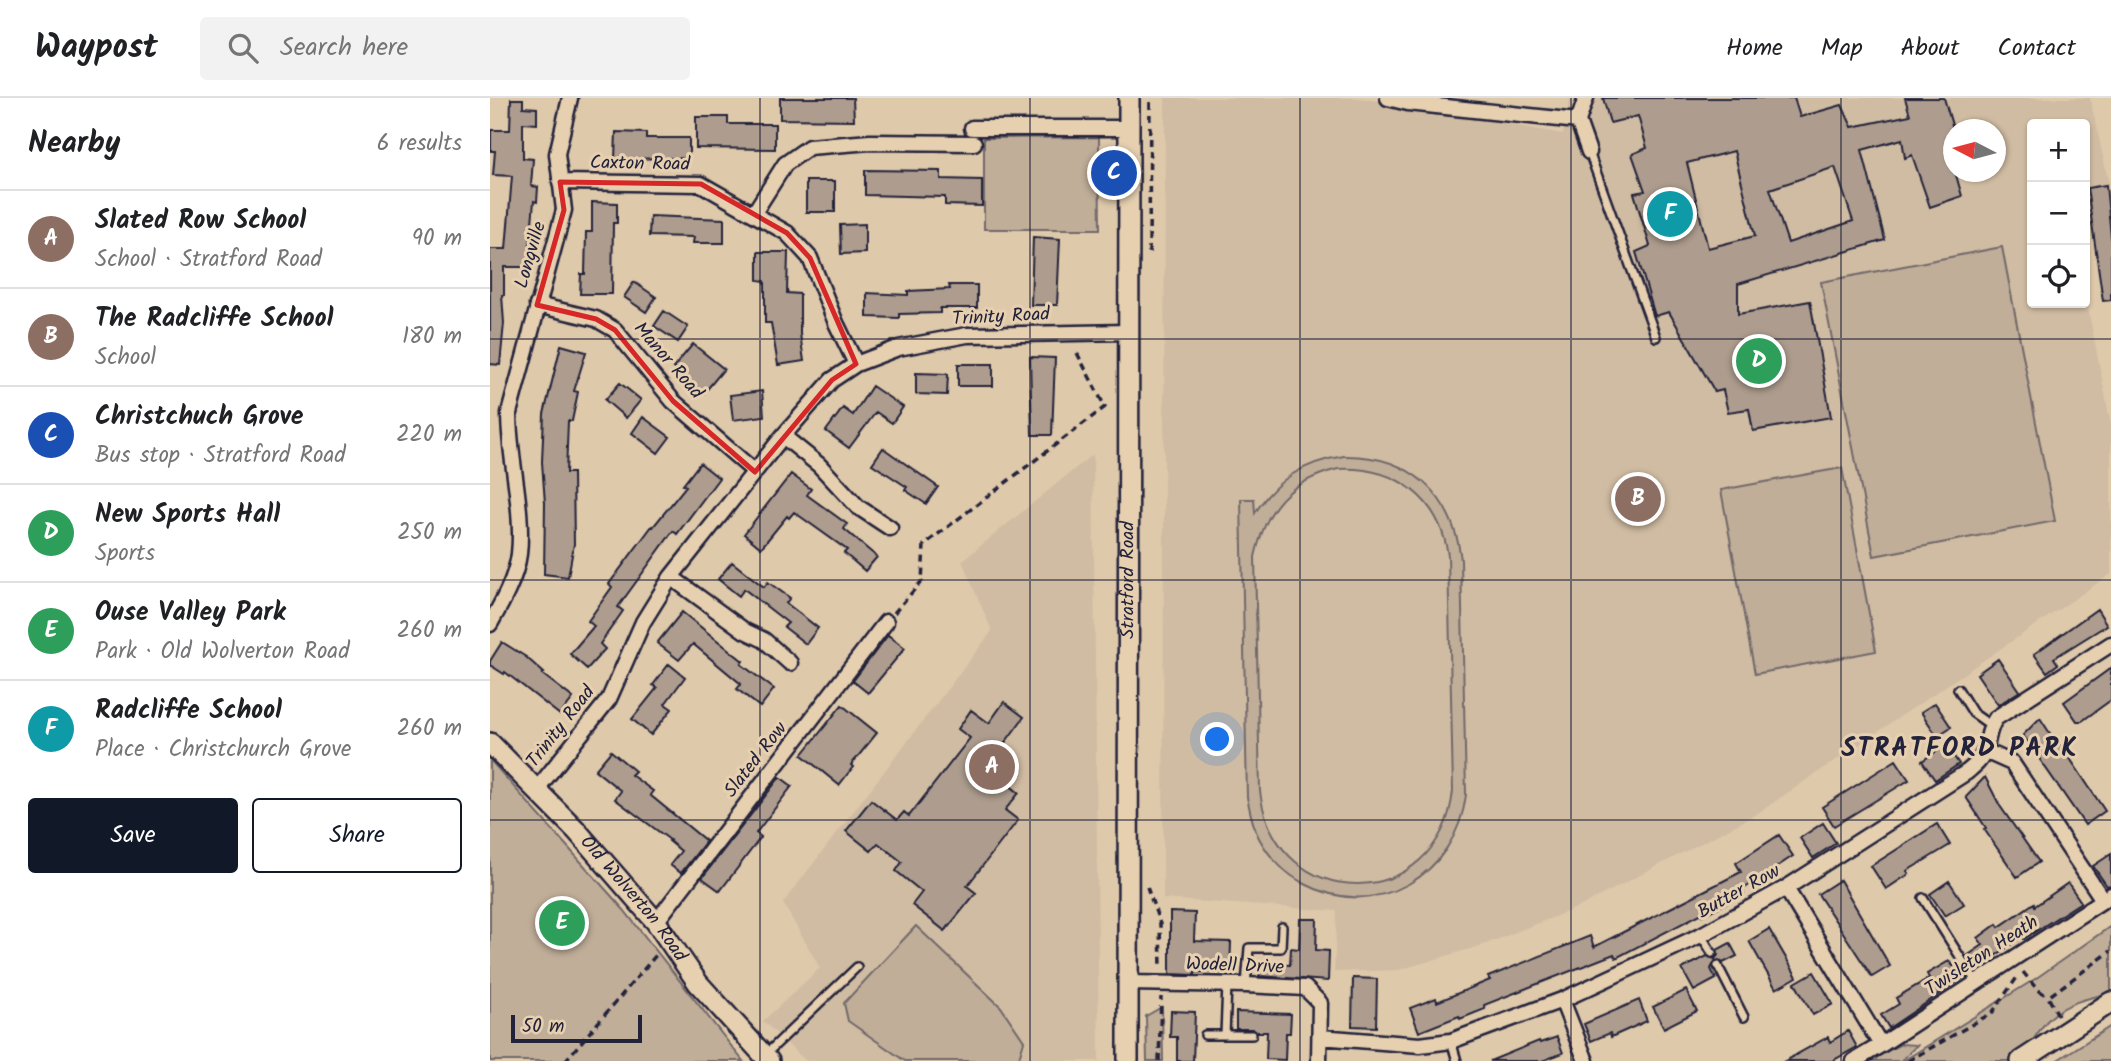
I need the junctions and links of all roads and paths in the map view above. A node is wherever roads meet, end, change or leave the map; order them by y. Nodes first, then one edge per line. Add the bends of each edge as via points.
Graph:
1 (570, 98) edge
2 (1129, 98) edge
3 (1150, 98) edge
4 (1388, 98) edge
5 (1586, 98) edge
6 (1578, 121) junction
7 (972, 128) dead end
8 (1129, 128) junction
9 (974, 143) dead end
10 (1589, 152) joint
11 (560, 182) junction
12 (754, 214) junction
13 (1149, 263) dead end
14 (537, 305) junction
15 (1128, 332) junction
16 (1067, 333) junction
17 (1657, 337) dead end
18 (856, 364) junction
19 (783, 436) junction
20 (755, 471) junction
21 (890, 528) dead end
22 (671, 577) junction
23 (886, 622) joint
24 (490, 624) edge
25 (2111, 644) edge
26 (790, 663) dead end
27 (1958, 689) dead end
28 (1990, 726) junction
29 (490, 743) edge
30 (1985, 751) junction
31 (537, 789) junction
32 (1146, 882) dead end
33 (1786, 888) junction
34 (1923, 898) dead end
35 (2107, 898) edge
36 (656, 922) junction
37 (1282, 927) dead end
38 (1701, 935) junction
39 (669, 941) junction
40 (2111, 951) edge
41 (1712, 953) dead end
42 (1718, 966) dead end
43 (858, 967) dead end
44 (1976, 982) junction
45 (1127, 983) junction
46 (1161, 983) junction
47 (1227, 985) junction
48 (1246, 985) junction
49 (2048, 997) junction
50 (1562, 1000) junction
51 (2111, 1002) edge
52 (1744, 1017) dead end
53 (2067, 1032) junction
54 (1205, 1035) dead end
55 (1225, 1035) junction
56 (1252, 1035) dead end
57 (1320, 1037) junction
58 (1451, 1041) junction
59 (1881, 1045) junction
60 (767, 1058) edge
61 (565, 1061) edge
62 (1128, 1061) edge
63 (1159, 1061) edge
64 (1319, 1061) edge
65 (1457, 1061) edge
66 (1586, 1061) edge
67 (1854, 1061) edge
68 (1908, 1061) edge
69 (2021, 1061) edge

1 - 11 street, Longville via 557,154
2 - 8 street, Stratford Road
3 - 13 path
4 - 6 street
5 - 6 street
6 - 10 street
7 - 8 street
8 - 15 street, Stratford Road
9 - 12 street via 870,142 809,147 785,164
10 - 17 lane
11 - 12 street, Caxton Road via 701,184
11 - 14 street, Longville via 564,210
12 - 18 street, Caxton Road via 787,233 810,258
14 - 20 street, Manor Road via 596,319 615,330 673,401
14 - 24 street, Longville via 509,413 519,555 505,599
15 - 16 street, Trinity Road
15 - 45 street, Stratford Road
16 - 18 street, Trinity Road via 967,335 898,348
16 - 23 path via 1105,407 924,545 922,580
18 - 19 street, Trinity Road via 832,380
19 - 20 street, Trinity Road
19 - 21 street via 819,465 858,507
20 - 22 street, Trinity Road
22 - 26 street
22 - 31 street, Trinity Road via 643,622 609,699
23 - 36 street, Slated Row
25 - 28 street
27 - 28 lane via 1973,713
28 - 30 street
29 - 31 street, Old Wolverton Road
30 - 33 street, Butter Row via 1967,772
30 - 35 street, Twisleton Heath via 2012,763
31 - 36 street, Old Wolverton Road
32 - 46 path via 1160,925
33 - 38 street, Butter Row
33 - 59 street
34 - 44 lane
35 - 44 street, Twisleton Heath
36 - 39 street, Old Wolverton Road
37 - 48 lane via 1281,948 1249,948
38 - 41 lane
38 - 50 street, Butter Row
39 - 60 street, Old Wolverton Road via 698,983
39 - 61 path
40 - 49 path
42 - 52 lane
43 - 60 lane
44 - 59 street, Twisleton Heath
45 - 46 street, Wodell Drive
45 - 62 street, Stratford Road
46 - 47 street, Wodell Drive
46 - 63 path
47 - 48 street, Wodell Drive
47 - 55 lane
48 - 57 street, Wodell Drive via 1306,988 1320,1003
49 - 53 path
49 - 68 path via 2022,970 1992,1013
50 - 58 street, Butter Row
50 - 66 street
51 - 53 street
53 - 69 street
54 - 55 lane
55 - 56 lane
57 - 58 street, Butter Row via 1420,1045
57 - 64 street, Wodell Drive
58 - 65 lane
59 - 67 street, Twisleton Heath

